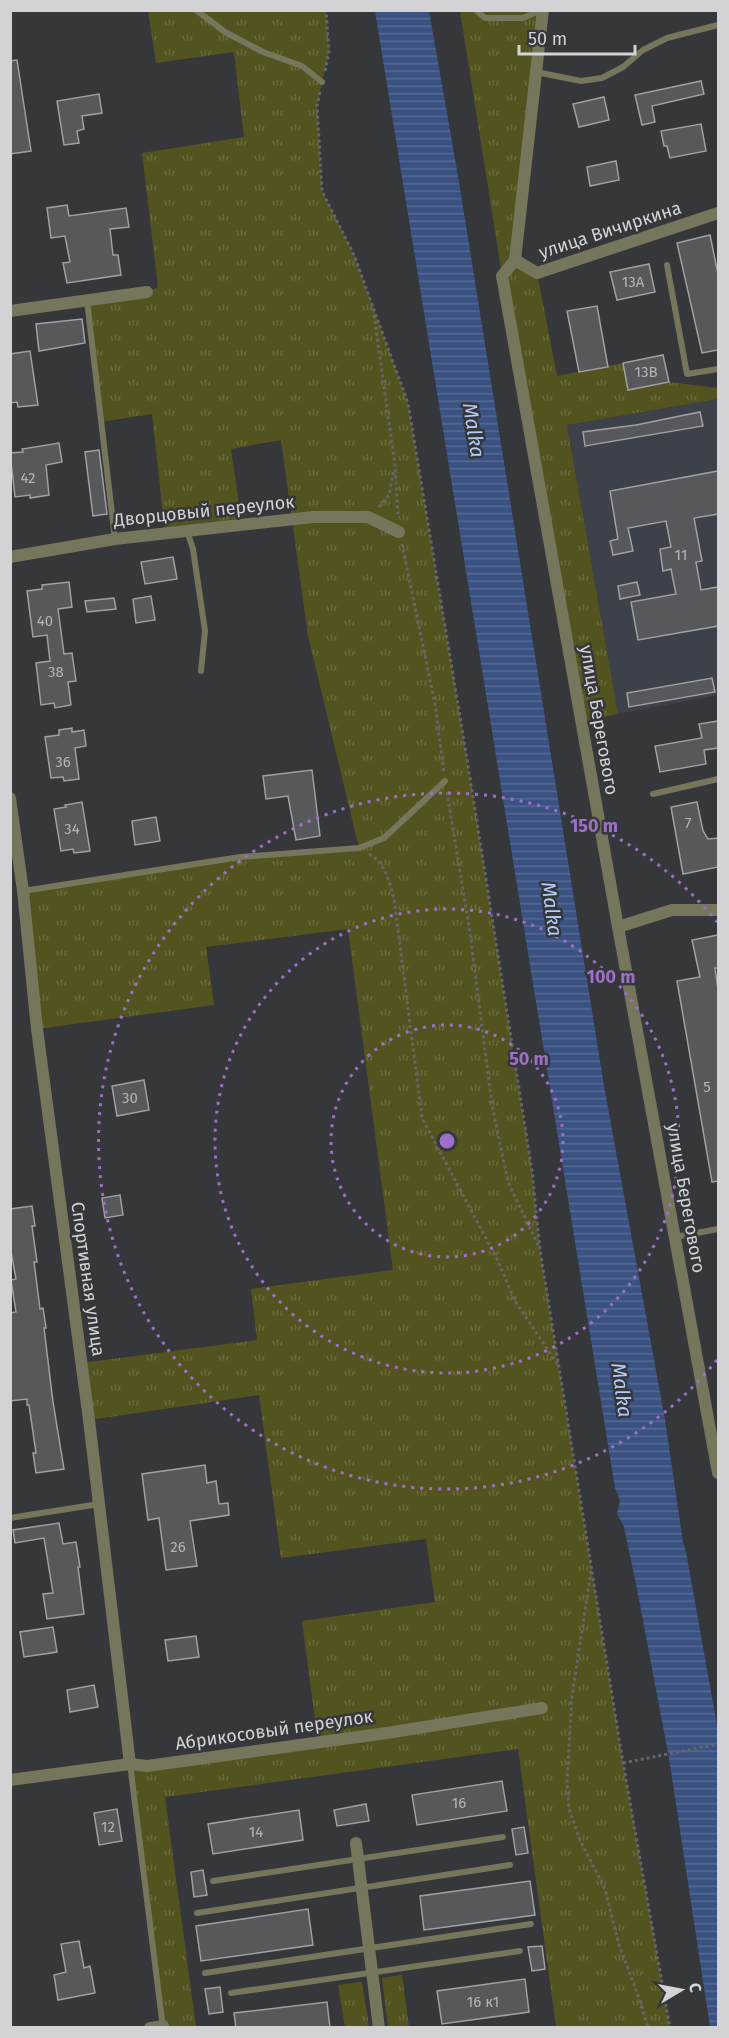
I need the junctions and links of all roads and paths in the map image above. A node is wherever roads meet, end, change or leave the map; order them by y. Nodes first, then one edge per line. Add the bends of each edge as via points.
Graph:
1 (196, 10) edge
2 (326, 10) edge
3 (476, 10) edge
4 (542, 10) edge
5 (718, 25) edge
6 (536, 72) junction
7 (322, 82) junction
8 (718, 213) edge
9 (515, 260) junction
10 (667, 266) dead end
11 (147, 292) dead end
12 (87, 300) junction
13 (10, 310) edge
14 (718, 369) edge
15 (395, 465) dead end
16 (368, 517) junction
17 (187, 531) junction
18 (399, 532) dead end
19 (115, 539) junction
20 (10, 557) edge
21 (201, 671) dead end
22 (718, 779) edge
23 (445, 781) dead end
24 (652, 794) dead end
25 (10, 798) edge
26 (359, 848) junction
27 (23, 891) junction
28 (718, 910) edge
29 (618, 927) junction
30 (718, 1228) edge
31 (675, 1237) junction
32 (559, 1367) junction
33 (718, 1473) edge
34 (100, 1503) junction
35 (10, 1518) edge
36 (591, 1567) junction
37 (542, 1708) dead end
38 (718, 1744) edge
39 (623, 1763) junction
40 (130, 1764) junction
41 (10, 1780) edge
42 (503, 1837) dead end
43 (356, 1843) dead end
44 (358, 1860) junction
45 (510, 1865) dead end
46 (213, 1881) dead end
47 (362, 1888) junction
48 (197, 1913) dead end
49 (531, 1924) dead end
50 (369, 1949) junction
51 (520, 1951) dead end
52 (372, 1972) junction
53 (205, 1973) dead end
54 (231, 1994) dead end
55 (159, 2027) edge
56 (379, 2028) edge
57 (648, 2028) edge
58 (670, 2028) edge

1 - 7 lane via 225,32 302,66
2 - 7 path via 329,51
3 - 4 lane via 485,18 523,18
4 - 6 street, улица Берегового
5 - 6 lane via 667,38 602,78 581,81
6 - 9 street, улица Берегового
7 - 32 path via 317,106 322,191 354,255 408,403 530,1159
8 - 9 street, улица Вичиркина via 537,273
9 - 29 street, улица Берегового via 502,276
10 - 14 lane via 687,374
11 - 12 street
12 - 13 street
12 - 19 lane
15 - 16 path via 389,495
16 - 17 street, Дворцовый переулок via 313,517
16 - 18 street, Дворцовый переулок
17 - 19 street, Дворцовый переулок
17 - 21 lane via 194,549 205,631
19 - 20 street, Дворцовый переулок
22 - 24 lane
23 - 26 lane via 384,838
25 - 27 street, Спортивная улица
26 - 27 lane via 240,857
26 - 32 path via 376,858 387,873 394,899 422,1118 515,1301
27 - 34 street, Спортивная улица via 37,1029
28 - 29 street via 672,910
29 - 31 street, улица Берегового
30 - 31 lane
31 - 33 street, улица Берегового
32 - 36 path
34 - 35 lane
34 - 40 street, Спортивная улица
36 - 39 path
36 - 57 path via 573,1696 569,1809 605,1889 619,1945
37 - 40 street, Абрикосовый переулок via 147,1766
38 - 39 path
39 - 58 path
40 - 41 street, Абрикосовый переулок
40 - 55 lane
42 - 44 lane
43 - 44 street
44 - 46 lane
44 - 47 street
45 - 47 lane
47 - 48 lane
47 - 50 street
49 - 50 lane
50 - 52 street
50 - 53 lane
51 - 52 lane
52 - 54 lane
52 - 56 street

